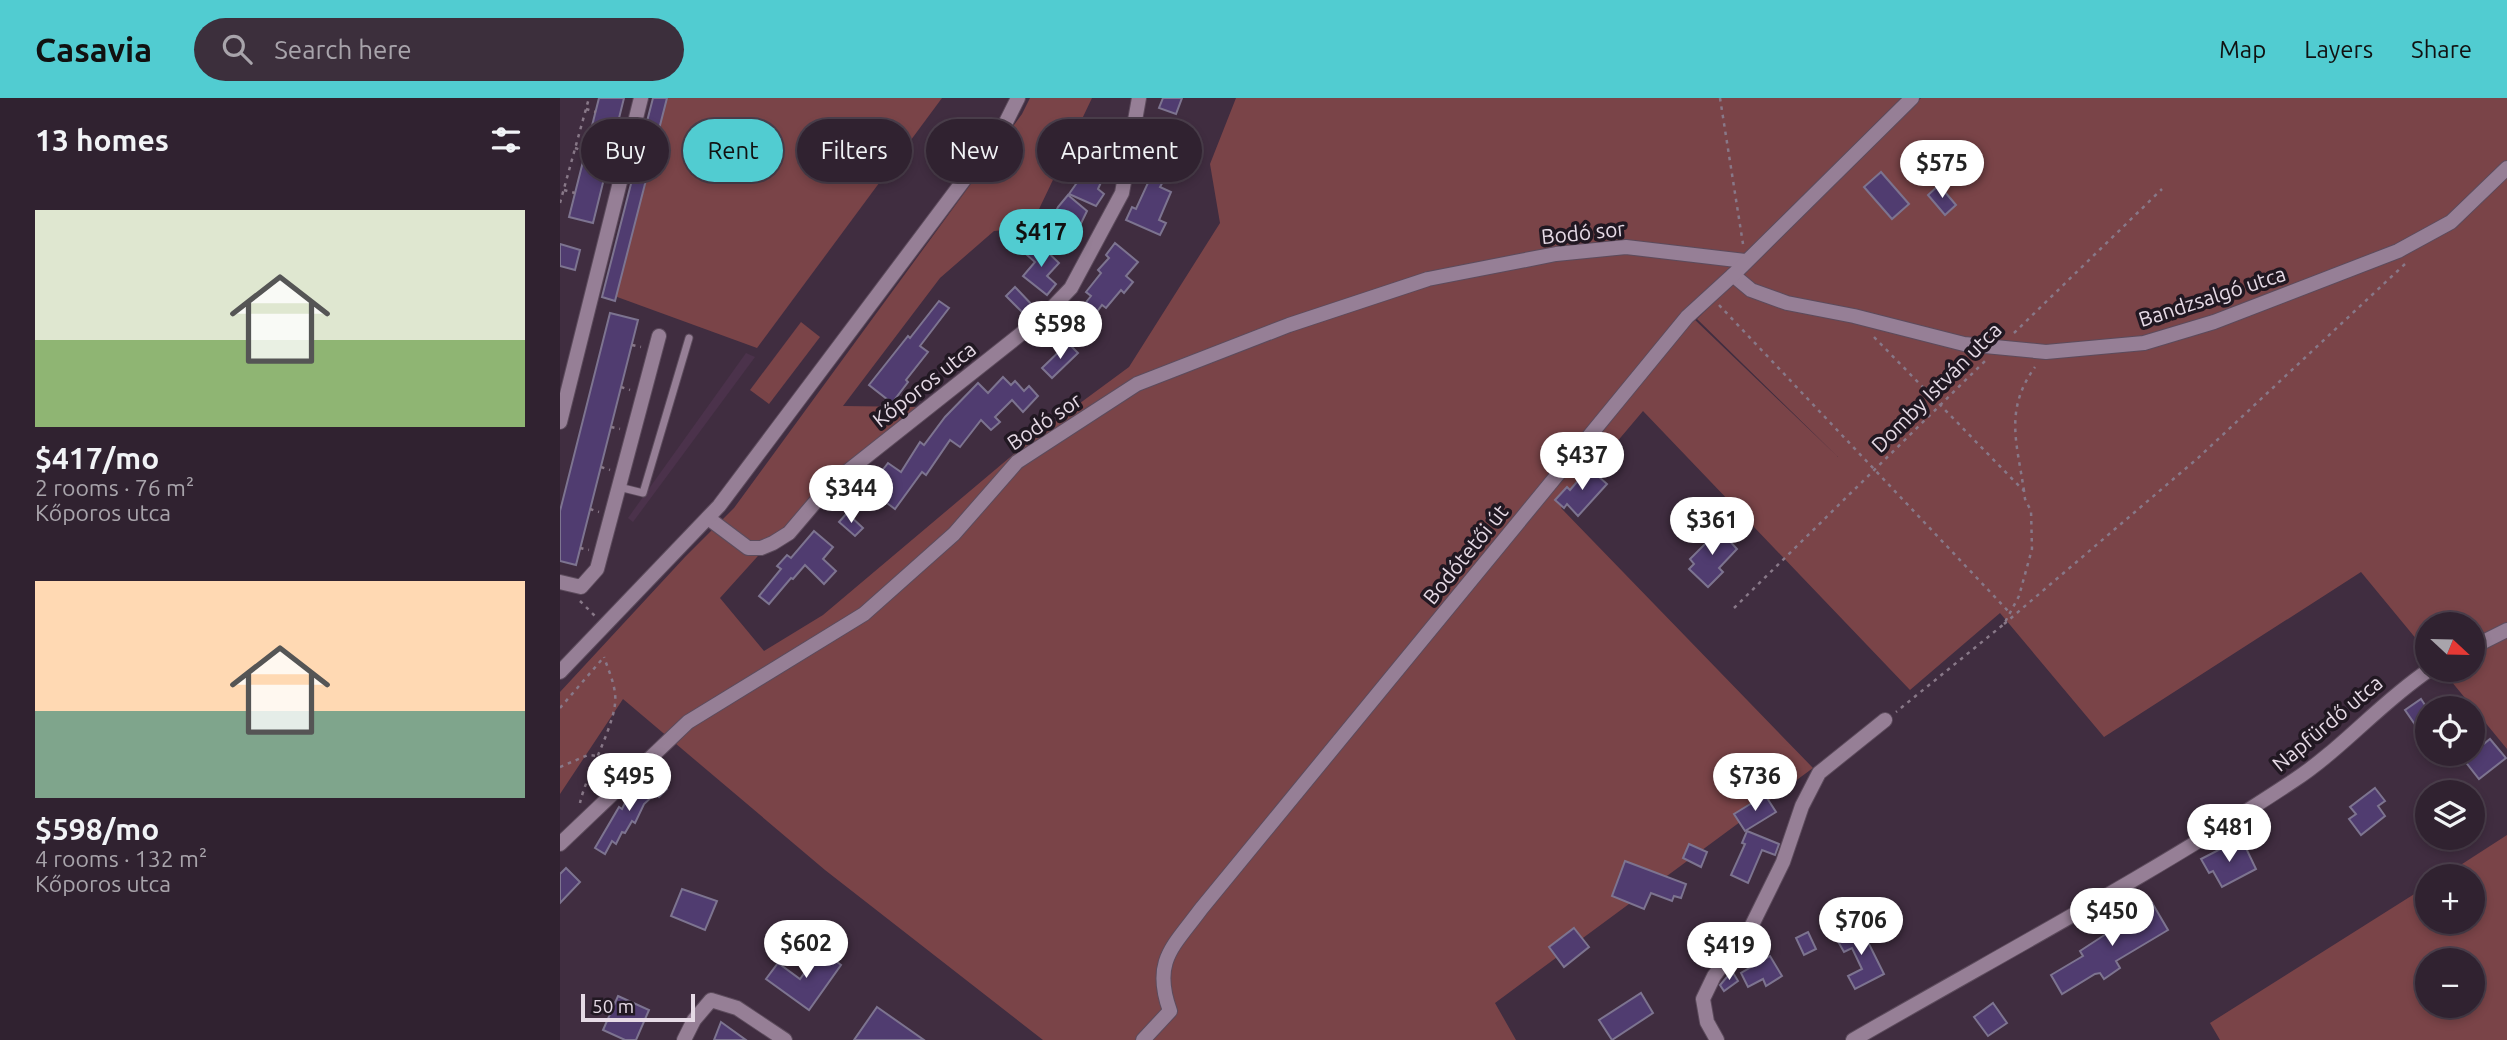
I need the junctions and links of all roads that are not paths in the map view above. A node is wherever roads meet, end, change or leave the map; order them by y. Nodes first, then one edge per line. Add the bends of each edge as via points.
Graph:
1 (641, 98) edge
2 (1018, 98) edge
3 (1139, 98) edge
4 (1912, 98) edge
5 (2507, 168) edge
6 (1745, 261) junction
7 (1733, 275) junction
8 (659, 337) dead end
9 (689, 338) dead end
10 (560, 422) edge
11 (618, 486) junction
12 (708, 518) junction
13 (560, 582) edge
14 (2507, 630) edge
15 (2485, 641) edge
16 (560, 672) edge
17 (2415, 679) edge
18 (1885, 720) road end
19 (560, 844) edge
20 (684, 1040) edge
21 (785, 1040) edge
22 (1143, 1040) edge
23 (1717, 1040) edge
24 (1853, 1040) edge

1 - 10 street
2 - 12 street via 1003,128
3 - 12 street, Kőporos utca via 1122,193 1071,288 1046,314 829,486 789,533 773,543 748,548
4 - 6 street, Bodótetői út
5 - 7 street, Bandzsalgó utca via 2451,222 2398,251 2214,322 2144,343 2046,352 1964,344 1787,303 1751,290
6 - 7 street, Bodótetői út
6 - 19 street, Bodó sor via 1626,247 1556,254 1428,279 1289,325 1137,384 1017,462 954,534 864,614 688,722
7 - 22 street, Bodótetői út via 1687,317 1201,909 1170,950 1162,969 1170,1011
8 - 11 street
9 - 11 lane via 643,493
11 - 13 street via 597,569 580,587
12 - 16 street
14 - 15 street
17 - 24 street, Napfürdő utca via 2295,780
18 - 23 street via 1819,773 1751,927 1714,976 1703,999 1707,1022
20 - 21 street via 711,1000 737,1008

